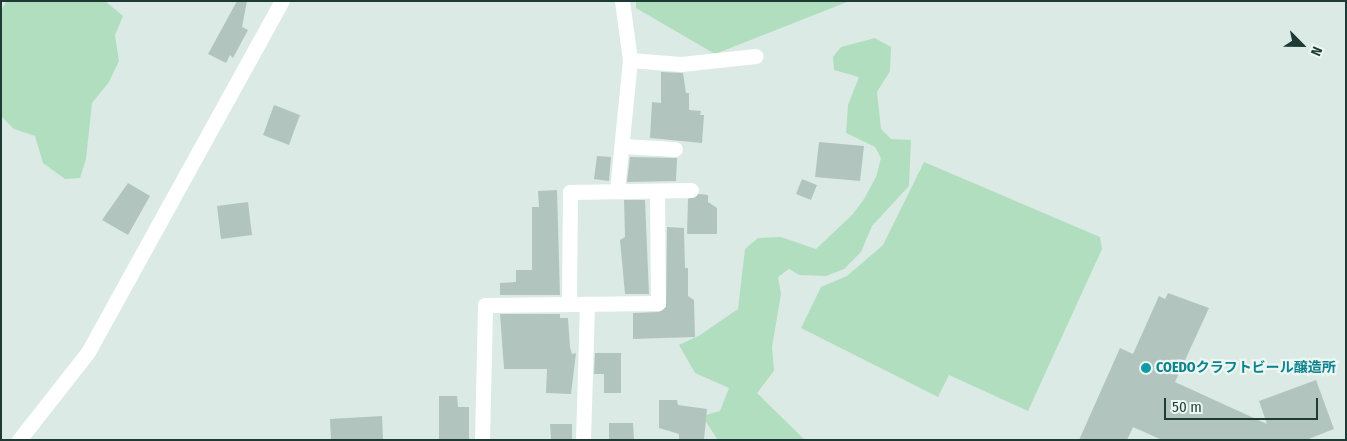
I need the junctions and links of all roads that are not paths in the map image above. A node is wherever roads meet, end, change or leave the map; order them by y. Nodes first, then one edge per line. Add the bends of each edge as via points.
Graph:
1 (282, 1) edge
2 (622, 1) edge
3 (756, 56) dead end
4 (630, 60) junction
5 (622, 146) junction
6 (675, 149) dead end
7 (617, 190) junction
8 (691, 190) dead end
9 (657, 192) junction
10 (569, 304) junction
11 (587, 305) junction
12 (19, 440) edge
13 (482, 440) edge
14 (583, 440) edge

1 - 12 street via 88,352
2 - 4 street
3 - 4 street via 681,64
4 - 5 street
5 - 6 street
5 - 7 street
7 - 9 street
7 - 10 street via 570,192
8 - 9 street
9 - 11 street via 658,303
10 - 11 street
10 - 13 street via 484,305
11 - 14 street

